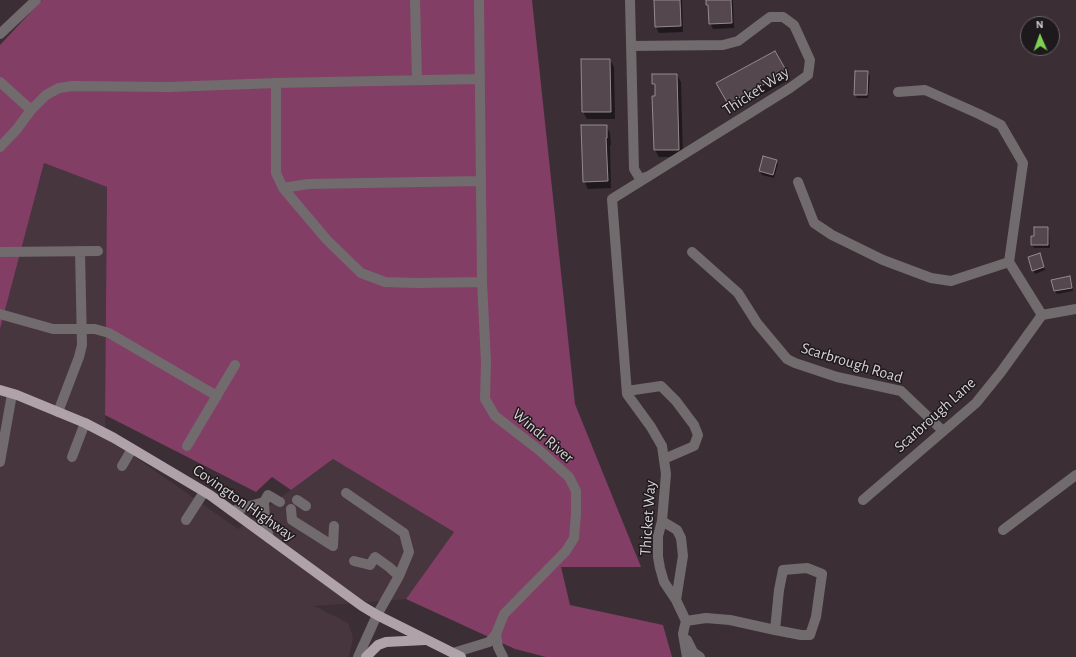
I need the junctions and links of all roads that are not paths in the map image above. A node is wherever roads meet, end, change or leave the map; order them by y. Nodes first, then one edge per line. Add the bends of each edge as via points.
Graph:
1 (36, 0) edge
2 (415, 0) edge
3 (479, 0) edge
4 (630, 0) edge
5 (0, 34) edge
6 (631, 46) junction
7 (417, 80) junction
8 (479, 80) junction
9 (0, 82) edge
10 (276, 83) junction
11 (898, 92) dead end
12 (31, 110) junction
13 (0, 147) edge
14 (649, 176) junction
15 (480, 181) junction
16 (798, 182) dead end
17 (282, 188) junction
18 (80, 251) junction
19 (98, 251) dead end
20 (0, 252) edge
21 (692, 252) dead end
22 (1009, 262) junction
23 (482, 282) junction
24 (1076, 309) edge
25 (0, 314) edge
26 (1042, 315) junction
27 (83, 328) junction
28 (235, 365) dead end
29 (0, 390) edge
30 (627, 391) junction
31 (12, 394) junction
32 (217, 396) junction
33 (58, 412) junction
34 (85, 423) junction
35 (943, 431) junction
36 (188, 446) dead end
37 (132, 449) junction
38 (72, 457) dead end
39 (664, 459) junction
40 (0, 462) edge
41 (122, 466) dead end
42 (1076, 475) edge
43 (204, 492) junction
44 (346, 493) dead end
45 (863, 500) dead end
46 (264, 502) junction
47 (280, 502) dead end
48 (291, 509) dead end
49 (232, 511) junction
50 (186, 520) dead end
51 (662, 521) junction
52 (334, 526) dead end
53 (1003, 530) dead end
54 (269, 538) junction
55 (354, 561) dead end
56 (399, 576) junction
57 (676, 600) junction
58 (377, 615) junction
59 (686, 621) junction
60 (775, 630) junction
61 (496, 634) junction
62 (683, 634) junction
63 (427, 640) junction
64 (457, 655) edge
65 (358, 657) edge
66 (366, 657) edge
67 (503, 657) edge
68 (687, 657) edge
69 (700, 657) edge

1 - 5 street
2 - 7 street
3 - 8 street, Windr River
4 - 6 street
6 - 14 street via 634,169 640,179
6 - 14 street, Thicket Way via 723,45 738,41 770,17 783,17 794,26 810,60 808,75 790,88
7 - 8 street
7 - 10 street
8 - 15 street, Windr River
9 - 12 street
10 - 12 street via 74,86 59,88 46,95
10 - 17 street via 276,173
11 - 22 street via 925,90 1001,125 1023,163
12 - 13 street
14 - 30 street, Thicket Way via 612,199
15 - 17 street via 308,184
15 - 23 street, Windr River
16 - 22 street via 814,222 832,235 883,260 931,278 951,280
17 - 23 street via 327,240 361,273 385,282
18 - 19 street
18 - 20 street
18 - 27 street
21 - 35 street, Scarbrough Road via 738,293 757,323 787,359 837,377 901,391
22 - 26 street
23 - 61 street, Windr River via 485,399 495,416 569,477 576,491 574,538 566,551 504,614
24 - 26 street
25 - 27 street via 53,330
26 - 35 street, Scarbrough Lane via 976,403
27 - 32 street via 109,333
27 - 33 street via 80,356
28 - 32 street
29 - 31 main road, Covington Highway
30 - 39 street, Thicket Way via 662,446
30 - 39 street, Thicket Way via 661,386 694,425 698,435 694,446
31 - 33 main road, Covington Highway
31 - 40 street
32 - 36 street
33 - 34 main road, Covington Highway
34 - 37 main road, Covington Highway
34 - 38 street
35 - 45 street, Scarbrough Lane
37 - 41 street
37 - 43 main road, Covington Highway
39 - 51 street, Thicket Way via 666,474
42 - 53 street
43 - 49 main road, Covington Highway
43 - 50 street
44 - 56 street via 393,530 404,533 409,552
46 - 47 street via 268,495
46 - 49 street
46 - 54 street
48 - 52 street via 292,520 333,546
49 - 54 main road, Covington Highway
51 - 57 street, Thicket Way via 658,536 658,557 664,582
51 - 57 street via 677,530 681,538 683,556
54 - 58 main road, Covington Highway
55 - 56 street via 370,565 375,557
56 - 58 street
57 - 59 street, Thicket Way
58 - 63 main road, Covington Highway
58 - 65 street
59 - 60 street via 706,618 730,620
59 - 62 street
60 - 60 street via 810,635 816,618 822,574 807,568 783,570
61 - 64 street via 490,642
61 - 67 street
62 - 68 street
62 - 69 street via 693,652
63 - 64 main road, Covington Highway
63 - 66 main road via 386,642 378,645

